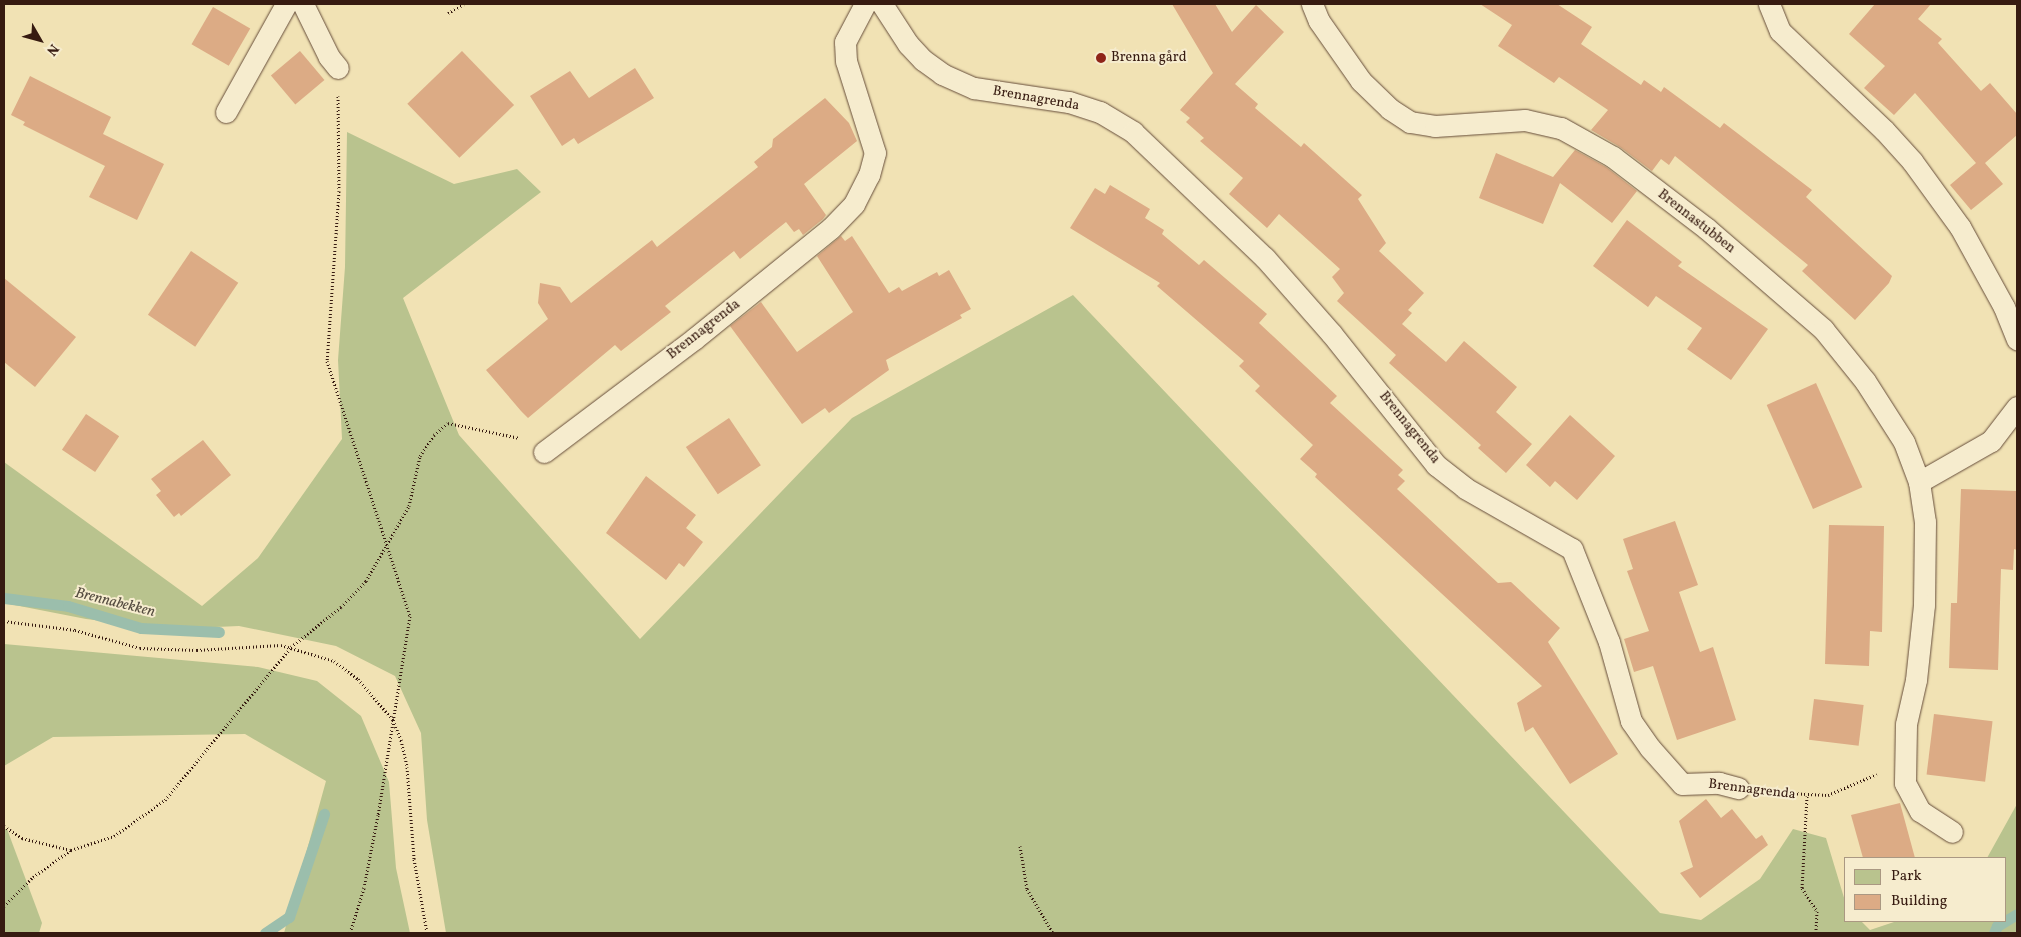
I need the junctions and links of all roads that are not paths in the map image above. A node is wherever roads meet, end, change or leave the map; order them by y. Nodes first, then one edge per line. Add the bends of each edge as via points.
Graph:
1 (286, 4) edge
2 (303, 4) edge
3 (865, 4) edge
4 (882, 4) edge
5 (1312, 4) edge
6 (1769, 4) edge
7 (338, 68) road end
8 (226, 112) dead end
9 (2017, 339) edge
10 (2017, 407) edge
11 (549, 448) road end
12 (1919, 482) junction
13 (1738, 788) road end
14 (1952, 832) dead end

1 - 8 lane
2 - 7 lane via 329,57
3 - 11 lane, Brennagrenda via 845,42 846,61 875,153 854,204 831,228 694,339
4 - 13 lane, Brennagrenda via 908,44 942,74 974,88 1069,102 1100,112 1133,132 1264,258 1331,333 1436,464 1465,488 1572,549 1609,642 1631,721 1645,742 1682,784 1719,783
5 - 12 lane, Brennastubben via 1319,22 1361,81 1390,109 1410,122 1435,126 1525,120 1561,128 1613,157 1706,228 1823,329 1865,381 1904,442
6 - 9 lane via 1780,31 1884,130 1917,168 1960,227 2004,307
10 - 12 lane via 1991,441
12 - 14 lane, Brennastubben via 1925,522 1924,604 1916,680 1906,724 1906,783 1915,804 1934,822

